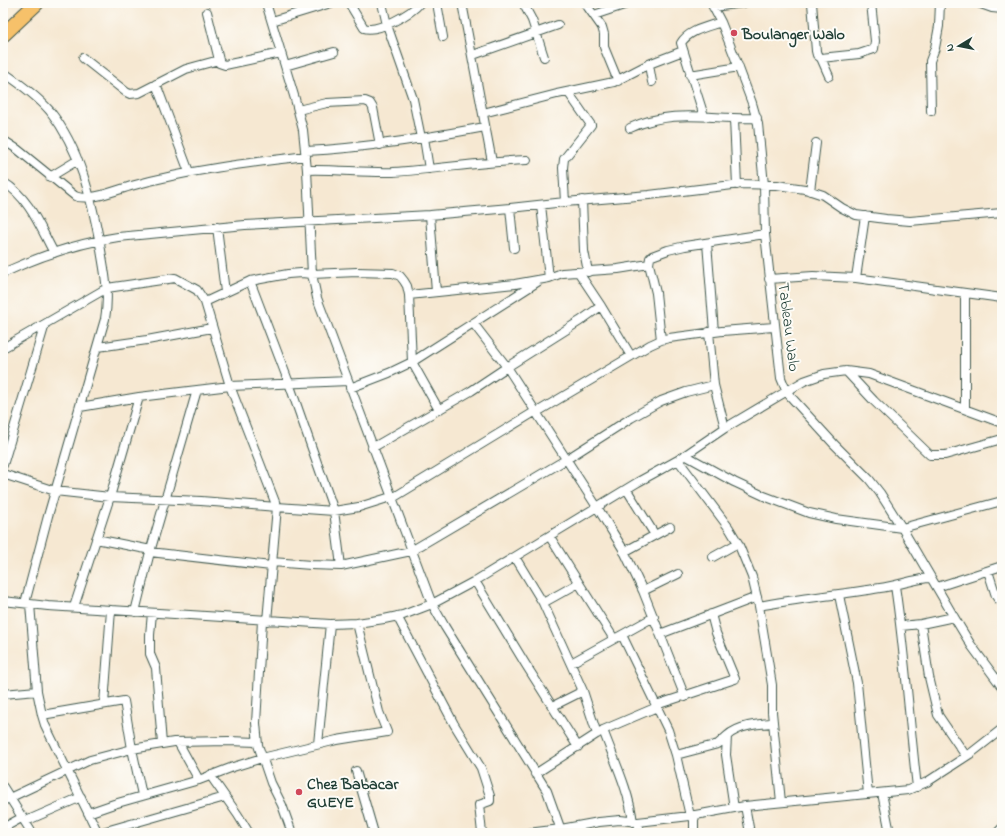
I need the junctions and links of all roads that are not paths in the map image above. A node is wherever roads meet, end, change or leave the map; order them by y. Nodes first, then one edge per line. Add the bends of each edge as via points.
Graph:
1 (37, 3) edge
2 (266, 3) edge
3 (331, 3) edge
4 (349, 3) edge
5 (382, 3) edge
6 (420, 3) edge
7 (436, 3) edge
8 (462, 3) edge
9 (523, 3) edge
10 (585, 3) edge
11 (630, 3) edge
12 (744, 3) edge
13 (812, 3) edge
14 (871, 3) edge
15 (940, 3) edge
16 (978, 3) edge
17 (712, 5) edge
18 (1000, 7) edge
19 (207, 12) dead end
20 (594, 15) junction
21 (272, 21) junction
22 (721, 22) junction
23 (387, 25) junction
24 (558, 25) dead end
25 (5, 29) edge
26 (537, 33) junction
27 (443, 38) dead end
28 (683, 51) junction
29 (334, 52) dead end
30 (281, 53) junction
31 (473, 55) junction
32 (83, 58) dead end
33 (544, 58) dead end
34 (821, 58) junction
35 (219, 60) junction
36 (649, 65) junction
37 (285, 66) junction
38 (739, 67) junction
39 (3, 72) edge
40 (690, 75) junction
41 (829, 76) dead end
42 (618, 81) junction
43 (652, 82) dead end
44 (156, 84) junction
45 (568, 92) junction
46 (298, 110) junction
47 (931, 111) dead end
48 (483, 112) junction
49 (704, 116) junction
50 (757, 118) junction
51 (734, 119) junction
52 (485, 127) junction
53 (630, 128) dead end
54 (422, 138) junction
55 (3, 140) edge
56 (816, 143) dead end
57 (380, 145) junction
58 (306, 154) junction
59 (78, 160) junction
60 (527, 160) dead end
61 (492, 162) junction
62 (429, 169) junction
63 (307, 170) junction
64 (189, 172) junction
65 (50, 177) junction
66 (3, 182) edge
67 (737, 185) junction
68 (764, 185) junction
69 (810, 191) junction
70 (90, 196) junction
71 (582, 200) junction
72 (565, 202) junction
73 (541, 205) junction
74 (510, 208) junction
75 (1002, 213) edge
76 (430, 215) junction
77 (865, 216) junction
78 (310, 220) junction
79 (216, 227) junction
80 (765, 234) junction
81 (99, 240) junction
82 (707, 244) junction
83 (514, 248) dead end
84 (54, 253) junction
85 (649, 264) junction
86 (588, 272) junction
87 (3, 273) edge
88 (579, 273) junction
89 (312, 274) junction
90 (549, 278) junction
91 (856, 278) junction
92 (770, 279) junction
93 (250, 281) junction
94 (539, 281) junction
95 (107, 288) junction
96 (225, 292) junction
97 (436, 292) junction
98 (965, 293) junction
99 (409, 295) junction
100 (1002, 298) edge
101 (205, 302) junction
102 (601, 306) junction
103 (473, 323) junction
104 (45, 324) junction
105 (774, 327) junction
106 (212, 328) junction
107 (712, 332) junction
108 (661, 340) junction
109 (98, 347) junction
110 (3, 348) edge
111 (631, 356) junction
112 (412, 362) junction
113 (507, 366) junction
114 (846, 370) junction
115 (289, 383) junction
116 (349, 385) junction
117 (714, 385) junction
118 (230, 386) junction
119 (198, 390) junction
120 (786, 390) junction
121 (139, 397) junction
122 (80, 407) junction
123 (966, 409) junction
124 (439, 410) junction
125 (536, 411) junction
126 (1002, 423) edge
127 (725, 428) junction
128 (1002, 439) edge
129 (372, 448) junction
130 (682, 457) junction
131 (567, 459) junction
132 (3, 465) edge
133 (3, 474) edge
134 (627, 490) junction
135 (56, 491) junction
136 (110, 497) junction
137 (391, 498) junction
138 (166, 500) junction
139 (1002, 501) edge
140 (277, 507) junction
141 (597, 507) junction
142 (334, 511) junction
143 (670, 527) dead end
144 (902, 528) junction
145 (655, 535) junction
146 (550, 537) junction
147 (96, 539) junction
148 (738, 543) junction
149 (150, 551) junction
150 (411, 551) junction
151 (624, 552) junction
152 (515, 557) junction
153 (713, 557) dead end
154 (272, 564) junction
155 (341, 566) junction
156 (1002, 566) edge
157 (988, 571) junction
158 (678, 574) dead end
159 (931, 578) junction
160 (475, 581) junction
161 (579, 584) junction
162 (895, 586) junction
163 (937, 587) junction
164 (643, 591) junction
165 (839, 595) junction
166 (758, 597) junction
167 (3, 601) edge
168 (1002, 601) edge
169 (27, 603) junction
170 (543, 603) junction
171 (432, 604) junction
172 (759, 606) junction
173 (74, 607) junction
174 (111, 610) junction
175 (135, 612) junction
176 (152, 613) junction
177 (710, 614) junction
178 (397, 616) junction
179 (654, 617) junction
180 (954, 617) junction
181 (264, 621) junction
182 (357, 623) junction
183 (330, 624) junction
184 (921, 624) junction
185 (901, 626) junction
186 (660, 634) junction
187 (622, 635) junction
188 (614, 639) junction
189 (571, 663) junction
190 (1002, 687) edge
191 (37, 691) junction
192 (583, 691) junction
193 (3, 694) edge
194 (684, 697) junction
195 (104, 704) junction
196 (553, 706) junction
197 (657, 706) junction
198 (42, 715) junction
199 (773, 723) junction
200 (1002, 729) edge
201 (600, 732) junction
202 (727, 736) junction
203 (178, 742) junction
204 (257, 742) junction
205 (162, 744) junction
206 (318, 744) junction
207 (578, 747) junction
208 (132, 749) junction
209 (676, 755) junction
210 (966, 756) junction
211 (262, 758) junction
212 (68, 770) junction
213 (356, 771) dead end
214 (535, 774) junction
215 (210, 775) junction
216 (199, 780) junction
217 (3, 787) edge
218 (917, 787) junction
219 (882, 793) junction
220 (868, 794) junction
221 (142, 795) junction
222 (81, 797) junction
223 (225, 797) junction
224 (6, 799) edge
225 (781, 802) junction
226 (745, 806) junction
227 (734, 808) junction
228 (88, 813) junction
229 (692, 815) junction
230 (24, 819) junction
231 (636, 822) junction
232 (3, 828) edge
233 (1002, 828) edge
234 (562, 831) edge
235 (32, 833) edge
236 (99, 833) edge
237 (249, 833) edge
238 (292, 833) edge
239 (374, 833) edge
240 (482, 833) edge
241 (528, 833) edge
242 (640, 833) edge
243 (694, 833) edge
244 (750, 833) edge
245 (890, 833) edge
246 (996, 833) edge

1 - 25 highway
2 - 21 street
3 - 21 street
4 - 23 street via 364,28
5 - 23 street
6 - 23 street
7 - 27 street
8 - 31 street
9 - 26 street
10 - 20 street
11 - 20 street
12 - 17 street
13 - 34 street via 816,51
14 - 34 street via 876,46 859,54
15 - 47 street via 940,26 930,61
16 - 18 street via 992,8
17 - 22 street, Tableau Walo
19 - 35 street
20 - 42 street via 602,27 604,47
21 - 30 street
22 - 28 street via 684,38 681,43
22 - 38 street, Tableau Walo
23 - 54 street via 413,99
24 - 26 street
26 - 31 street
26 - 33 street
28 - 36 street
28 - 40 street
29 - 37 street
30 - 35 street via 222,65
30 - 37 street
31 - 48 street
32 - 44 street via 130,94 139,93
34 - 41 street
35 - 44 street via 193,66
36 - 42 street
36 - 43 street
37 - 46 street
38 - 40 street
38 - 50 street, Tableau Walo
39 - 59 street via 18,82 49,111 62,127
40 - 49 street
42 - 45 street
44 - 64 street
45 - 48 street
45 - 72 street via 593,123 564,160
46 - 57 street via 327,103 370,103
46 - 58 street
48 - 52 street
49 - 51 street
49 - 53 street via 666,117
50 - 51 street
50 - 68 street, Tableau Walo
51 - 67 street
52 - 54 street
52 - 61 street
54 - 57 street
54 - 62 street
55 - 65 street
56 - 69 street
57 - 58 street
58 - 63 street
58 - 64 street
59 - 65 street
59 - 70 street
60 - 61 street
61 - 62 street
62 - 63 street via 382,172
63 - 78 street
64 - 70 street
65 - 70 street via 77,197
66 - 84 street via 22,196
67 - 68 street
67 - 71 street
68 - 69 street
68 - 80 street, Tableau Walo
69 - 77 street via 823,195 850,212
70 - 81 street
71 - 72 street
71 - 86 street via 584,251
72 - 73 street
73 - 74 street
73 - 90 street
74 - 76 street
74 - 83 street
75 - 77 street via 910,221
76 - 78 street
76 - 97 street
77 - 91 street
78 - 79 street
78 - 89 street
79 - 81 street
79 - 96 street
80 - 82 street
80 - 92 street, Tableau Walo
81 - 84 street
81 - 95 street
82 - 85 street via 685,246 655,254 650,258
82 - 107 street
84 - 87 street
85 - 86 street
85 - 108 street via 656,293
86 - 88 street
88 - 90 street via 562,273
88 - 102 street
89 - 93 street via 288,274
89 - 99 street via 393,273 404,281
89 - 116 street via 317,298
90 - 94 street
91 - 92 street via 813,276
91 - 98 street
92 - 105 street, Tableau Walo
93 - 96 street
93 - 115 street
94 - 97 street
94 - 103 street
95 - 101 street via 175,278 197,290
95 - 104 street
95 - 109 street via 106,312
96 - 101 street
97 - 99 street
98 - 100 street
98 - 123 street
99 - 112 street
101 - 106 street
102 - 111 street
102 - 113 street
103 - 112 street
103 - 113 street
104 - 110 street
104 - 132 street
105 - 107 street
105 - 120 street, Tableau Walo via 781,378
106 - 109 street
106 - 118 street
107 - 108 street
107 - 117 street
108 - 111 street
109 - 122 street
111 - 125 street
112 - 116 street via 389,373
112 - 124 street
113 - 124 street via 471,392
113 - 125 street
114 - 120 street via 814,377
114 - 123 street via 869,374
114 - 128 street via 930,455 946,455
115 - 116 street
115 - 118 street
115 - 142 street
116 - 129 street
117 - 127 street
117 - 131 street via 661,401
118 - 119 street
118 - 140 street
119 - 121 street
119 - 138 street
120 - 127 street
120 - 144 street, Tableau Walo via 869,479
121 - 122 street
121 - 136 street
122 - 135 street
123 - 126 street
124 - 129 street
125 - 131 street
125 - 137 street
127 - 130 street
129 - 137 street
130 - 134 street
130 - 144 street via 786,505 821,516
130 - 148 street
131 - 141 street
131 - 150 street
133 - 135 street
134 - 141 street
134 - 145 street
135 - 136 street
135 - 169 street
136 - 138 street
136 - 147 street
137 - 142 street
137 - 150 street
138 - 140 street
138 - 149 street
139 - 144 street
140 - 142 street
140 - 154 street
141 - 146 street
141 - 151 street
142 - 155 street
143 - 145 street
144 - 159 street, Tableau Walo
145 - 151 street
146 - 152 street
146 - 161 street
147 - 149 street
147 - 173 street
148 - 153 street
148 - 166 street
149 - 154 street
149 - 175 street
150 - 155 street
150 - 171 street
151 - 164 street
152 - 160 street
152 - 170 street
154 - 155 street
154 - 181 street
156 - 157 street
157 - 163 street
157 - 168 street via 996,596
158 - 164 street
159 - 162 street
159 - 163 street, Tableau Walo
160 - 171 street
160 - 196 street
161 - 170 street
161 - 188 street
162 - 165 street
162 - 185 street
163 - 180 street, Tableau Walo
164 - 179 street
165 - 172 street
165 - 220 street via 856,683
166 - 172 street
166 - 177 street
167 - 169 street
169 - 173 street
169 - 191 street
170 - 189 street
171 - 178 street
171 - 214 street
172 - 199 street via 772,685
173 - 174 street
174 - 175 street
174 - 195 street
175 - 176 street
176 - 181 street
176 - 205 street via 150,654 156,668
177 - 186 street
177 - 194 street via 735,679
178 - 182 street
178 - 240 street via 454,724 481,768 490,796 490,801 479,805
179 - 186 street
179 - 187 street
180 - 184 street
180 - 190 street, Tableau Walo
181 - 183 street
181 - 204 street via 256,723
182 - 183 street
182 - 206 street via 367,669 387,732
183 - 206 street
184 - 185 street
184 - 210 street via 938,715
185 - 218 street
186 - 194 street
187 - 188 street
187 - 197 street
188 - 189 street
189 - 192 street
191 - 193 street
191 - 198 street
192 - 196 street
192 - 201 street
194 - 197 street
195 - 198 street
195 - 208 street via 124,702
196 - 207 street
197 - 201 street
197 - 209 street
198 - 212 street
199 - 202 street via 744,727
199 - 225 street
200 - 210 street
201 - 207 street
201 - 231 street via 619,773
202 - 209 street via 718,744
202 - 227 street via 726,755
203 - 204 street
203 - 205 street
203 - 216 street
204 - 211 street
205 - 208 street
206 - 211 street
207 - 214 street
208 - 212 street via 90,760
208 - 221 street
209 - 229 street
210 - 218 street
211 - 215 street
211 - 238 street
212 - 222 street
212 - 224 street
213 - 239 street
214 - 234 street via 547,791
215 - 216 street
215 - 223 street
216 - 221 street
217 - 224 street
218 - 219 street
219 - 220 street
219 - 245 street
220 - 225 street
221 - 228 street
222 - 228 street
222 - 230 street
223 - 236 street
223 - 237 street
224 - 230 street
225 - 226 street
226 - 227 street
226 - 244 street
227 - 229 street
228 - 236 street
229 - 231 street
229 - 243 street
230 - 232 street
230 - 235 street
231 - 234 street via 599,822
231 - 242 street
233 - 246 street
234 - 241 street

